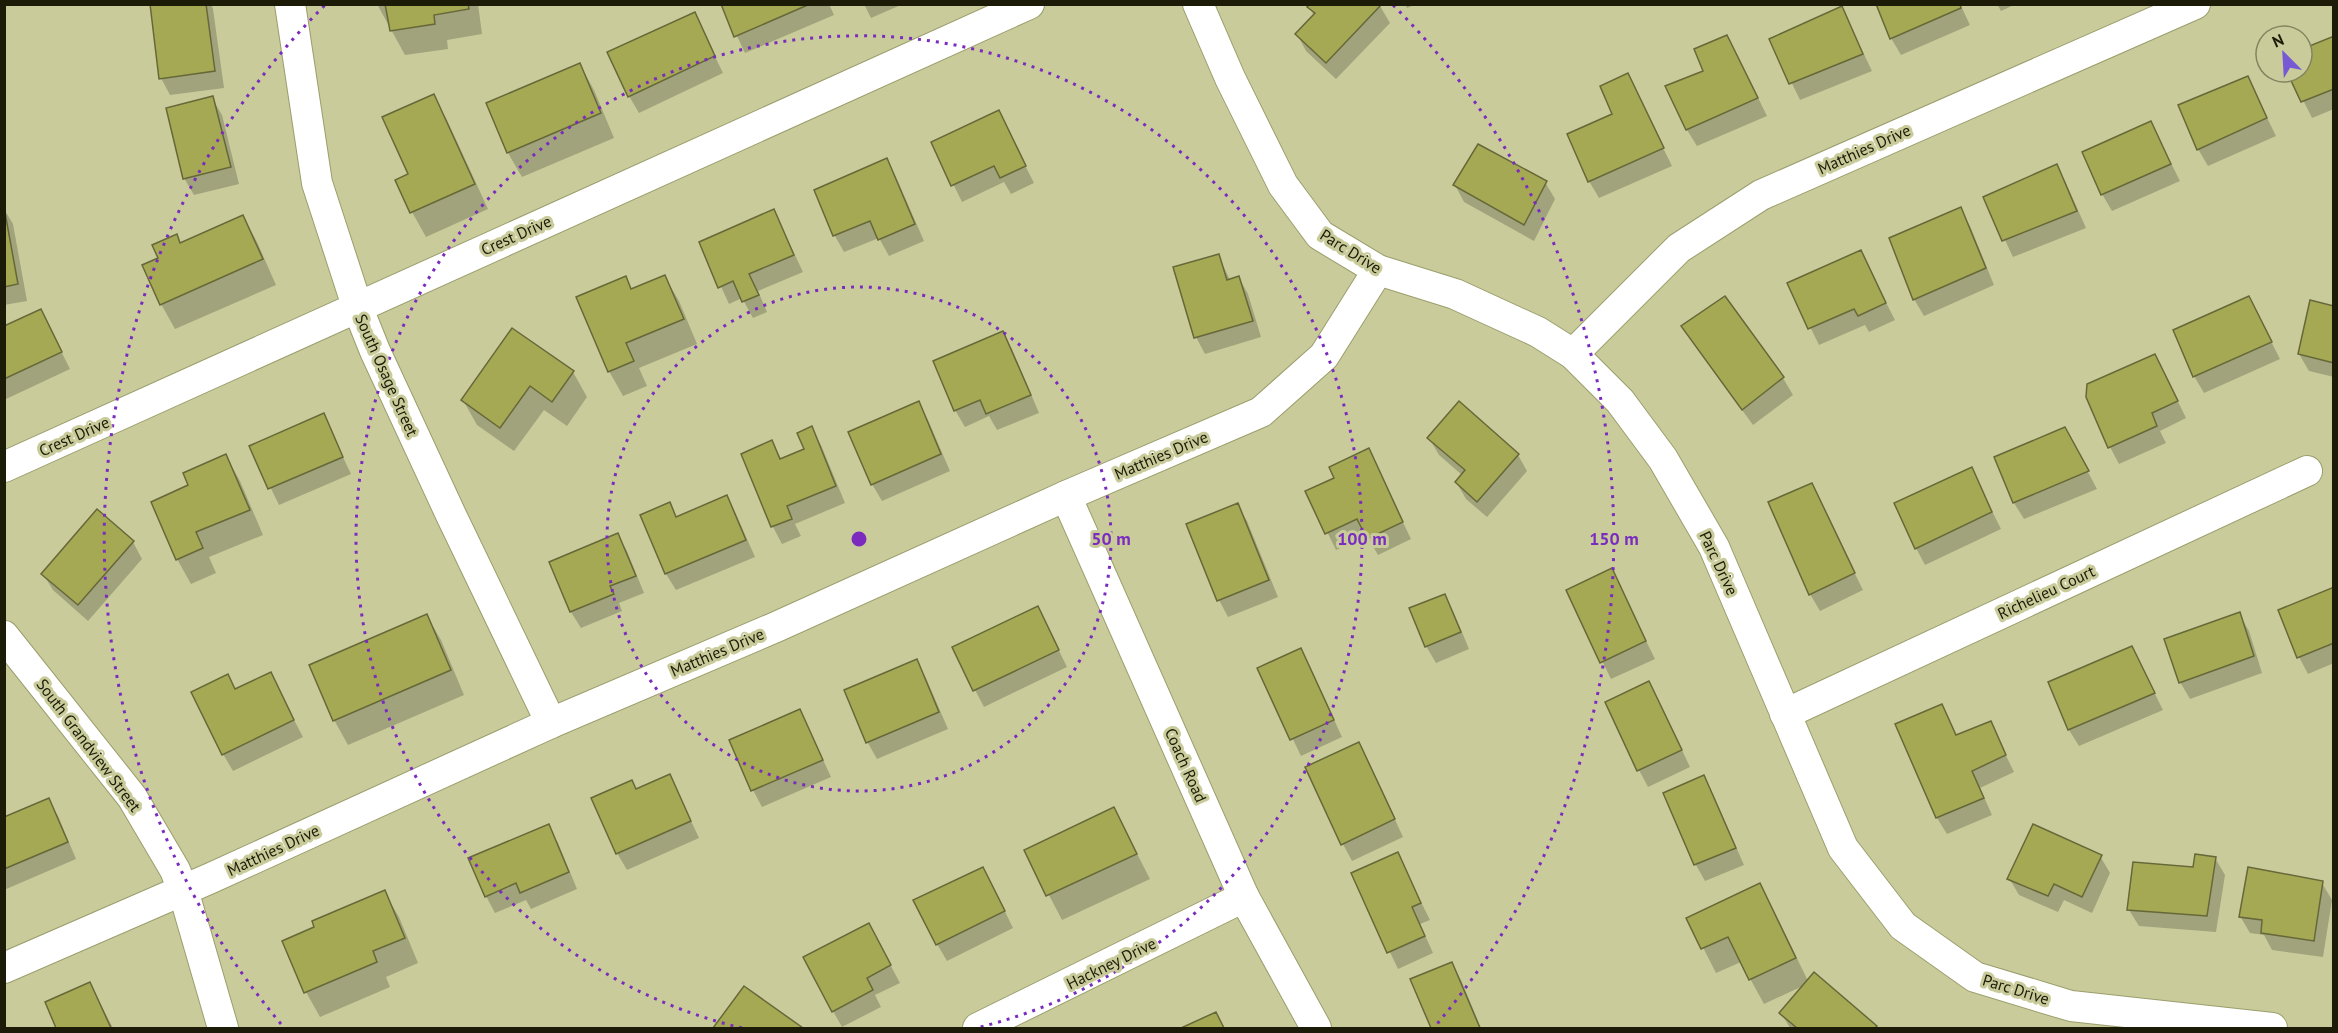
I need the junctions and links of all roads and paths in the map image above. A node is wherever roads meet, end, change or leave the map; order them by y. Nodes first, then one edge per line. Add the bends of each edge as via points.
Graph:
1 (290, 4) edge
2 (1029, 4) edge
3 (1198, 4) edge
4 (2194, 4) edge
5 (1378, 270) junction
6 (357, 306) junction
7 (1573, 354) junction
8 (4, 467) edge
9 (2307, 471) dead end
10 (1066, 496) junction
11 (4, 636) edge
12 (1785, 714) junction
13 (551, 723) junction
14 (183, 890) junction
15 (1244, 897) junction
16 (4, 968) edge
17 (2068, 1017) edge
18 (224, 1029) edge
19 (978, 1029) edge
20 (1316, 1029) edge
21 (2272, 1029) edge

1 - 6 street, South Osage Street via 317,183
2 - 6 street, Crest Drive
3 - 5 street, Parc Drive via 1282,185 1320,235
4 - 7 street, Matthies Drive via 1761,195 1679,248
5 - 7 street, Parc Drive via 1455,294 1538,332
5 - 10 street, Matthies Drive via 1324,356 1261,412
6 - 8 street, Crest Drive
6 - 13 street, South Osage Street
7 - 12 street, Parc Drive via 1620,400 1663,459 1714,547
9 - 12 street, Richelieu Court
10 - 13 street, Matthies Drive
10 - 15 street, Coach Road
11 - 14 street, South Grandview Street via 132,797
12 - 17 street, Parc Drive via 1843,848 1903,926 1975,977
13 - 14 street, Matthies Drive
14 - 16 street, Matthies Drive
14 - 18 street, South Grandview Street
15 - 19 street, Hackney Drive
15 - 20 street, Coach Road
17 - 21 street, Parc Drive

